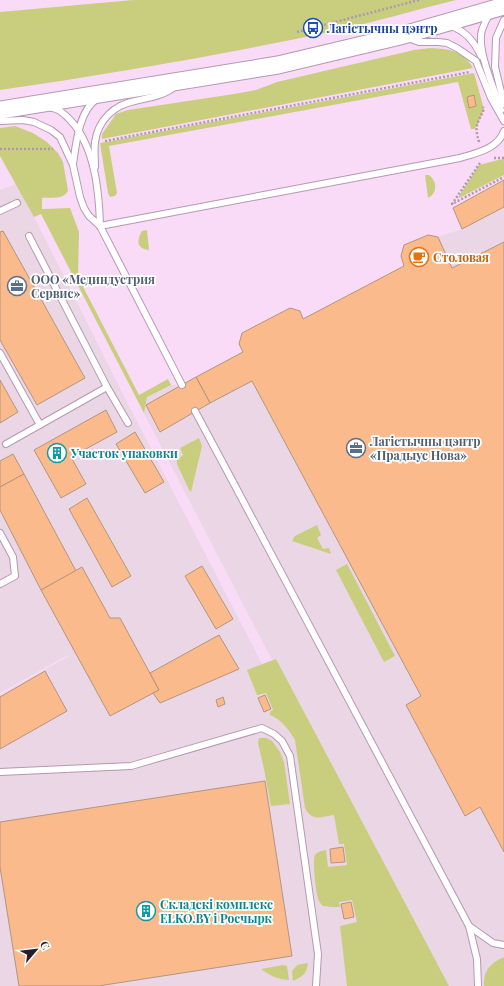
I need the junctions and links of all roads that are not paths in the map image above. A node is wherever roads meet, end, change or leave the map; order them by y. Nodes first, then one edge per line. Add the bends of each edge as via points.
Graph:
1 (500, 12) edge
2 (440, 24) junction
3 (400, 36) junction
4 (489, 74) junction
5 (180, 81) junction
6 (105, 93) junction
7 (40, 104) junction
8 (504, 104) edge
9 (0, 110) edge
10 (504, 119) edge
11 (0, 121) edge
12 (79, 131) junction
13 (504, 131) edge
14 (73, 164) junction
15 (95, 176) junction
16 (17, 203) dead end
17 (0, 211) edge
18 (100, 226) junction
19 (29, 236) dead end
20 (0, 353) edge
21 (182, 385) dead end
22 (107, 387) junction
23 (195, 411) dead end
24 (128, 423) dead end
25 (40, 425) junction
26 (6, 444) dead end
27 (0, 533) edge
28 (0, 584) edge
29 (0, 772) edge
30 (469, 926) junction
31 (504, 945) edge
32 (316, 986) edge
33 (478, 986) edge

1 - 2 main road
1 - 4 lane via 482,30 482,49
1 - 8 lane via 495,67
2 - 3 main road
2 - 4 lane via 456,28 471,40
3 - 5 main road via 278,65
3 - 10 lane via 419,42 447,43 476,61 491,98
4 - 10 lane
5 - 6 main road
5 - 15 lane via 172,90 115,108 98,131 95,143
6 - 7 main road
6 - 12 lane via 93,101 84,115
7 - 9 main road
7 - 12 lane via 59,111
11 - 14 lane via 23,120 51,130 60,137
12 - 14 lane
12 - 15 lane via 86,144
13 - 18 lane via 495,144 460,158
14 - 18 lane via 84,208
15 - 18 lane
16 - 17 lane
18 - 21 lane
19 - 22 lane
20 - 25 lane
22 - 24 lane
22 - 25 lane
23 - 30 lane
25 - 26 lane
27 - 28 lane via 13,557 15,576
29 - 32 lane via 131,766 262,728 274,734 282,741 290,756 318,954
30 - 31 lane via 493,943
30 - 33 lane via 477,959

